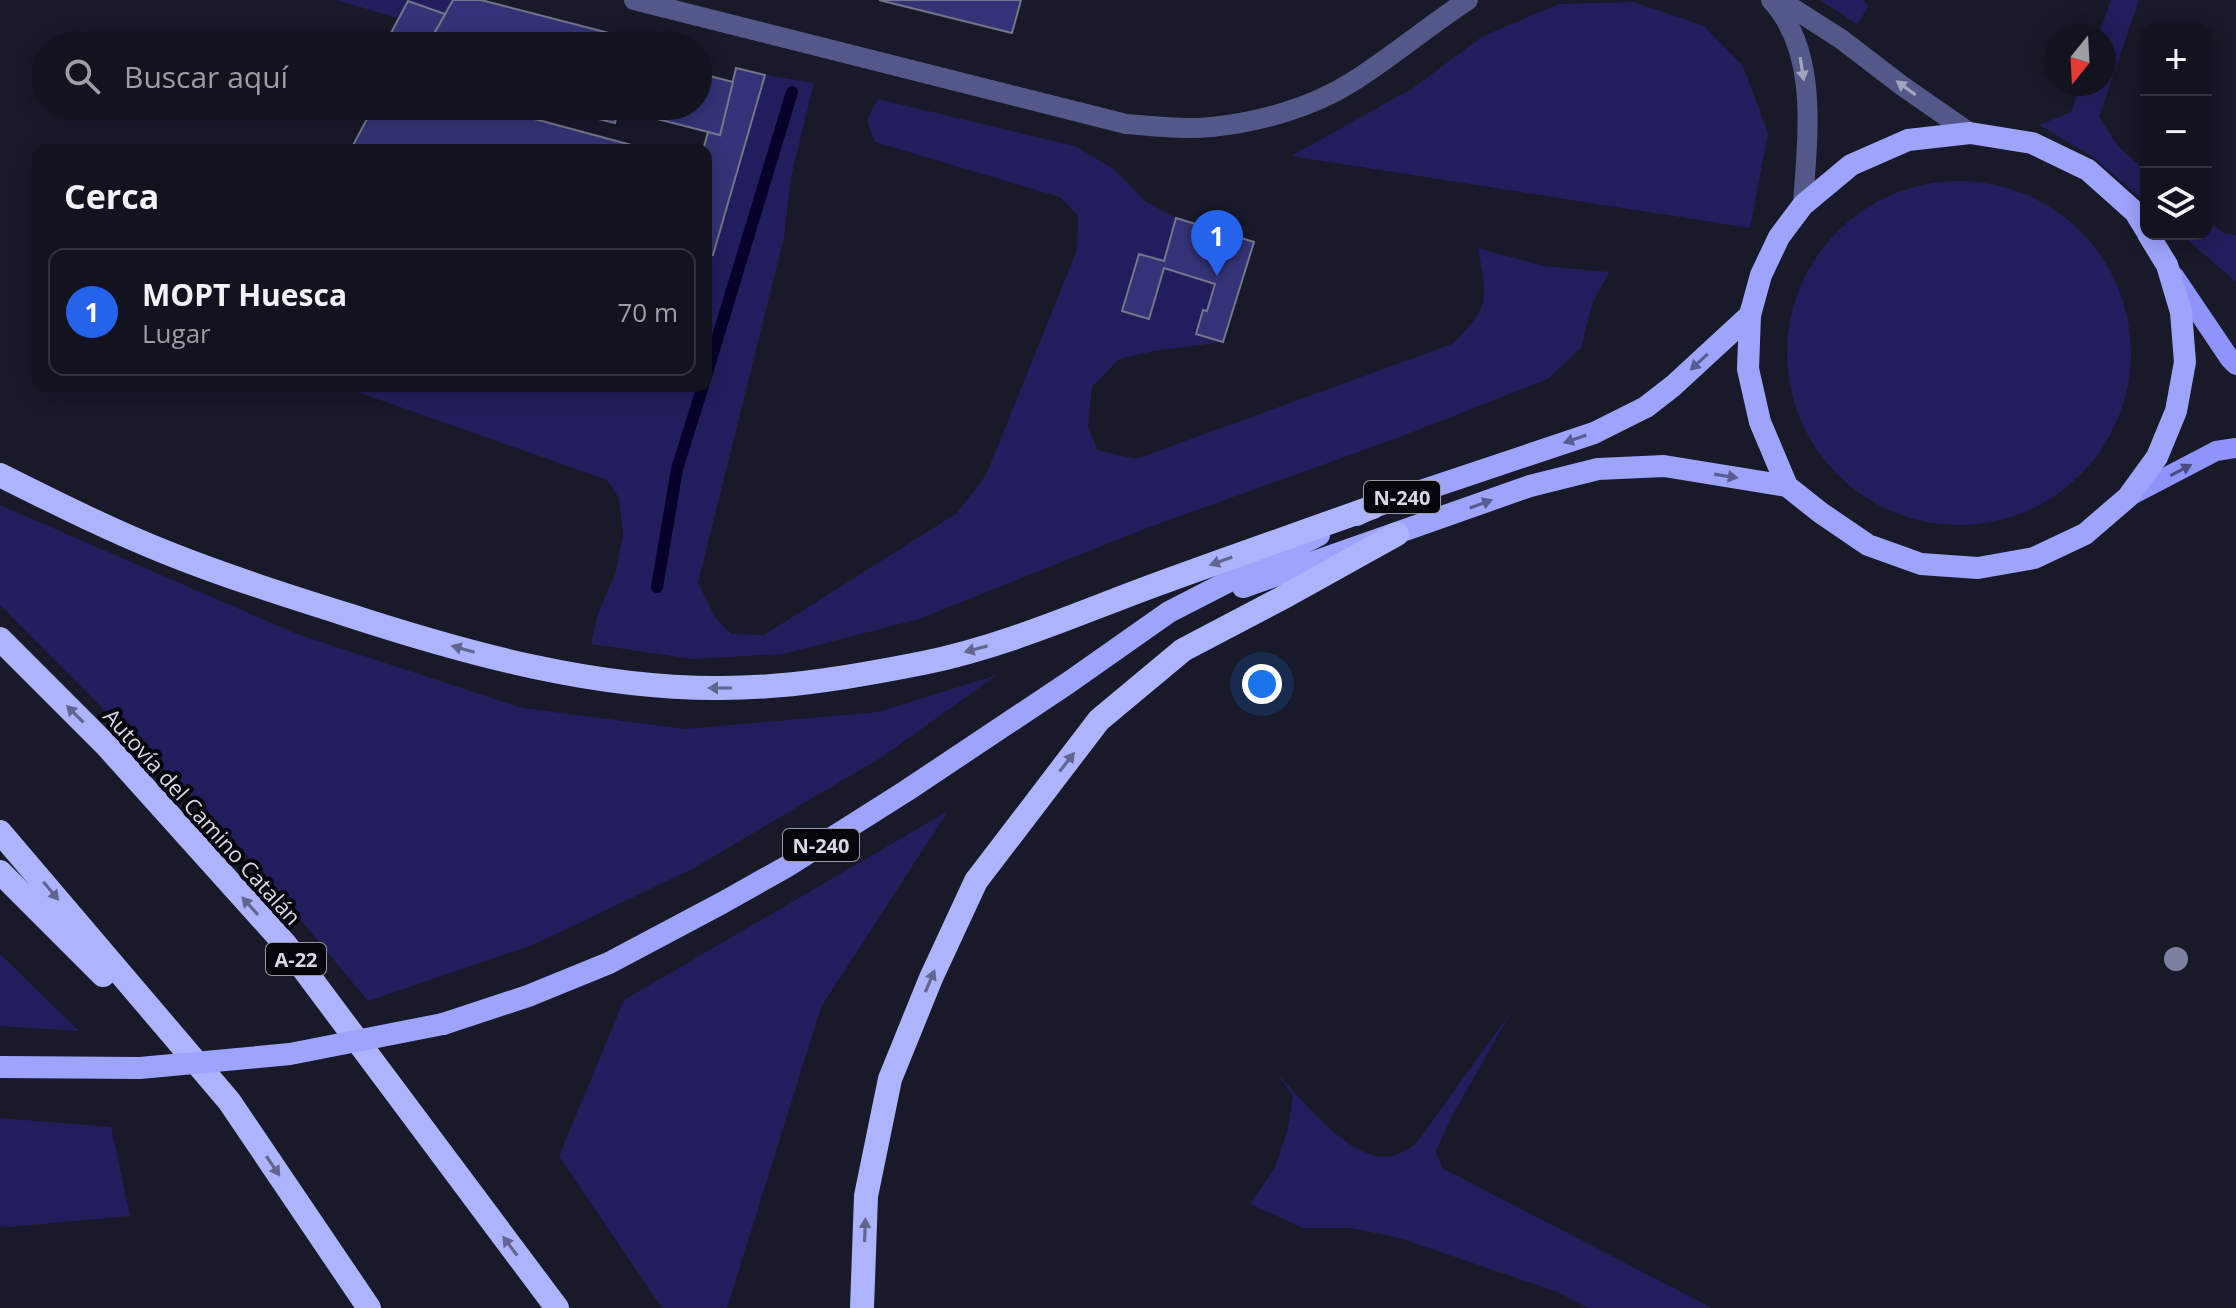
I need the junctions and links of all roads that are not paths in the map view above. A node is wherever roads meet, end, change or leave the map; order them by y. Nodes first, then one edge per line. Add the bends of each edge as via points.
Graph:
1 (634, 0) edge
2 (1468, 0) edge
3 (1771, 0) edge
4 (1780, 0) edge
5 (1970, 133) junction
6 (1803, 205) junction
7 (2140, 220) edge
8 (2152, 240) edge
9 (2167, 265) junction
10 (1750, 315) junction
11 (2236, 365) edge
12 (2236, 448) edge
13 (0, 475) edge
14 (1787, 486) junction
15 (2128, 497) junction
16 (1373, 507) junction
17 (1397, 534) junction
18 (1169, 612) junction
19 (0, 639) edge
20 (0, 832) edge
21 (0, 872) edge
22 (0, 1067) edge
23 (229, 1101) junction
24 (369, 1308) edge
25 (557, 1308) edge
26 (862, 1308) edge

1 - 2 street via 1126,124 1168,128 1211,127 1302,106 1348,85
3 -> 6 street via 1796,39 1803,71 1808,118
5 -> 4 street
5 - 6 highway via 1908,140 1866,158
5 - 7 highway via 2032,143 2088,170
6 - 10 highway via 1779,237
8 - 9 highway
9 - 11 main road
9 - 15 highway via 2181,312 2185,362 2176,411 2157,457
10 - 14 highway via 1748,369 1760,422
10 -> 16 highway, N-240 via 1646,407 1594,433
15 -> 12 main road via 2216,451
16 -> 13 highway via 1016,638 926,662 807,683 722,688 582,676 386,628 169,554
14 - 15 highway via 1868,545 1921,564 1978,568 2034,558 2085,534
17 -> 14 highway, N-240 via 1530,486 1598,469 1664,466
16 - 18 highway, N-240
17 - 18 highway, N-240
26 -> 17 highway via 866,1196 890,1079 976,881 1099,720 1183,650
18 - 22 highway, N-240, bridge via 1019,717 786,867 609,963 528,996 443,1024 290,1054 140,1068
25 -> 19 highway, Autovía del Camino Catalán / A-22 via 285,944 106,745
20 -> 23 highway
21 - 23 highway
23 -> 24 highway

